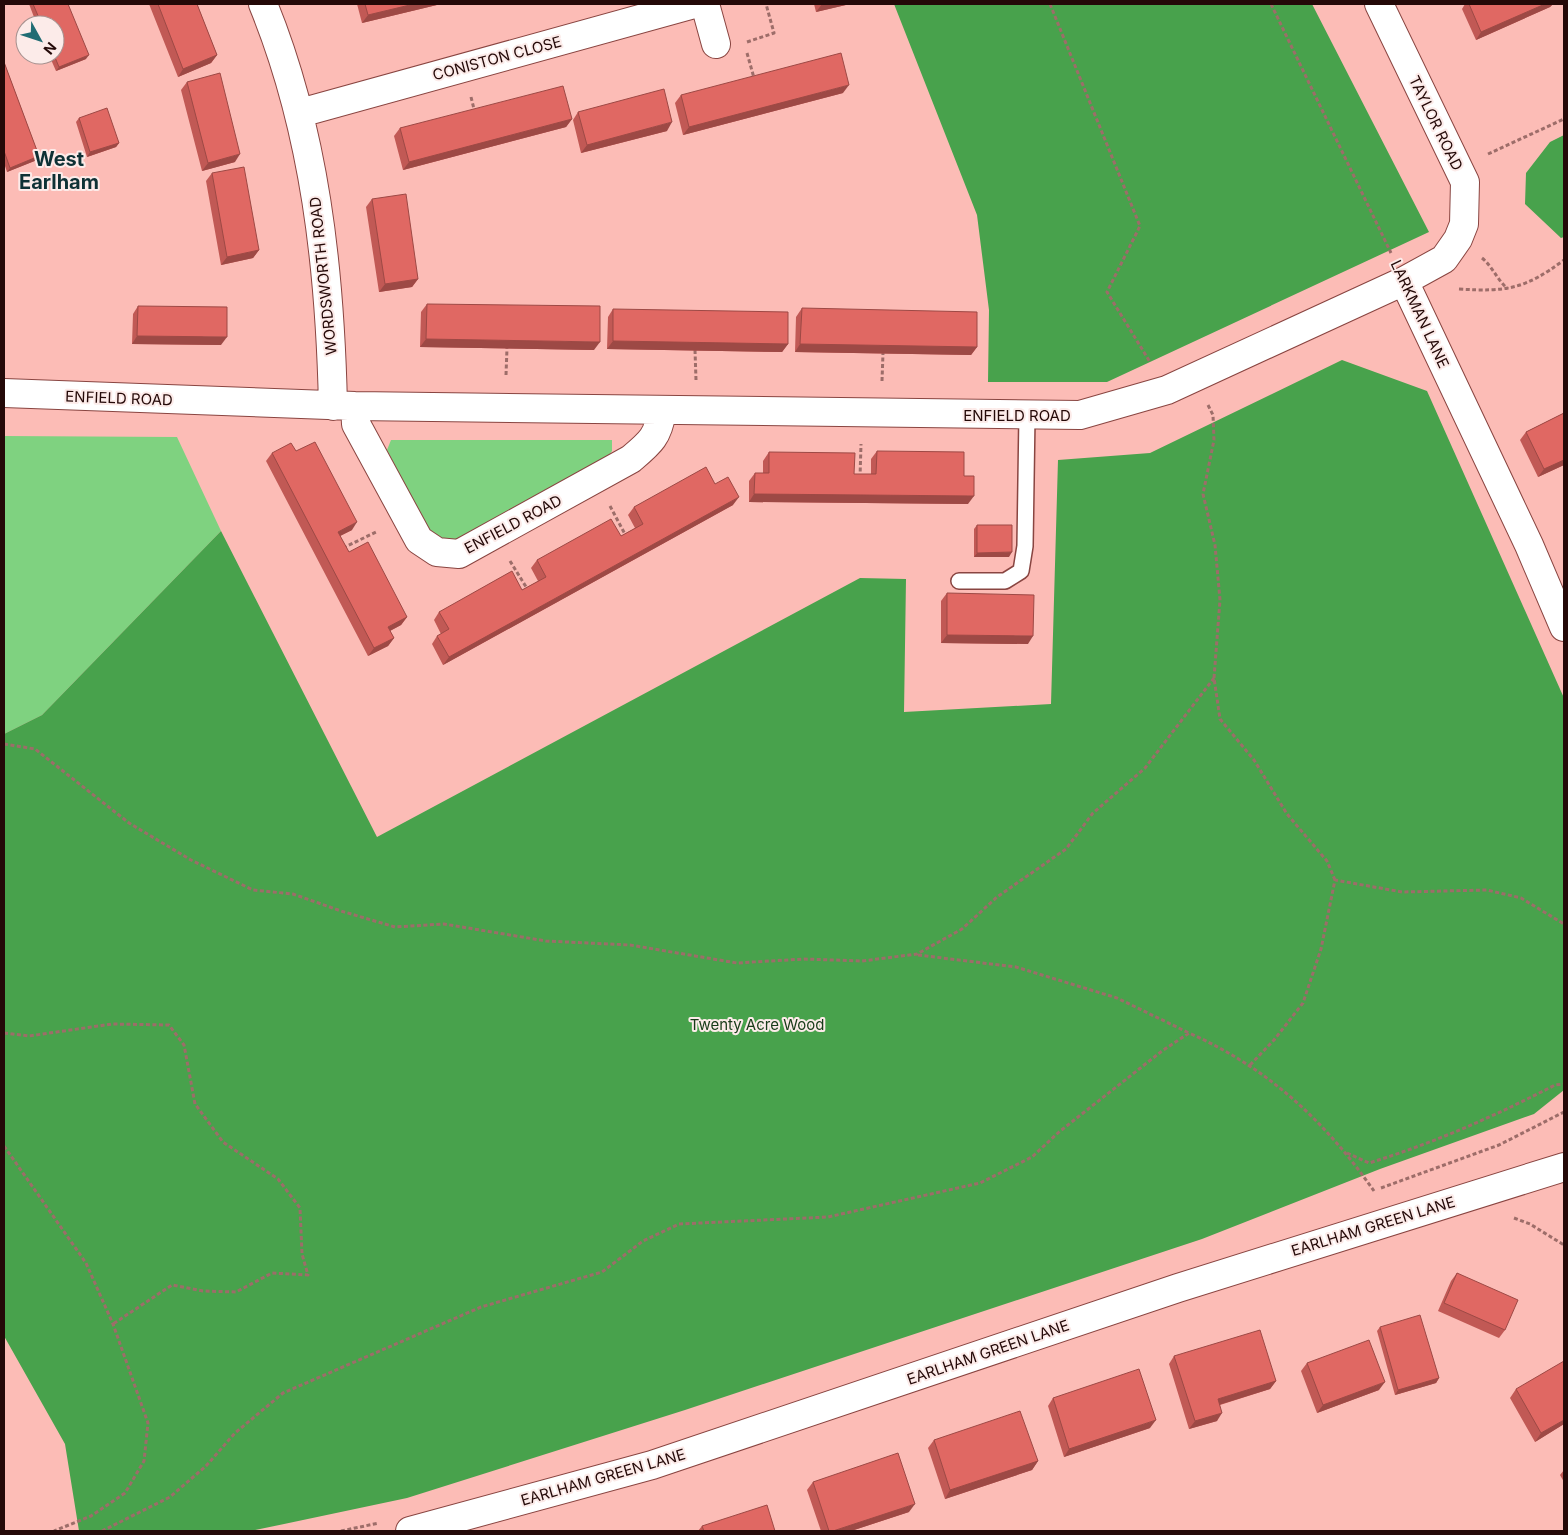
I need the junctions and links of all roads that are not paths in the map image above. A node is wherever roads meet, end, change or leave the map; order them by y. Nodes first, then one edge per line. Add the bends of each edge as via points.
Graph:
1 (263, 4) edge
2 (694, 4) edge
3 (706, 4) edge
4 (1378, 4) edge
5 (716, 44) dead end
6 (300, 112) junction
7 (1404, 281) junction
8 (4, 393) edge
9 (344, 406) junction
10 (662, 411) junction
11 (1027, 415) junction
12 (959, 581) dead end
13 (1564, 627) edge
14 (1564, 1169) edge
15 (410, 1531) edge

1 - 6 street, WORDSWORTH ROAD via 280,45
2 - 6 street, CONISTON CLOSE
3 - 5 street
4 - 7 street, TAYLOR ROAD via 1465,182 1464,224 1458,239 1444,259
6 - 9 street, WORDSWORTH ROAD via 321,220 332,357
7 - 11 street, ENFIELD ROAD via 1167,390 1080,415
7 - 13 street, LARKMAN LANE
8 - 9 street, ENFIELD ROAD
9 - 10 street, ENFIELD ROAD
9 - 10 street, ENFIELD ROAD via 419,540 437,552 458,554 630,460 652,442 660,427
10 - 11 street, ENFIELD ROAD
11 - 12 lane via 1021,571 1005,581
14 - 15 street, EARLHAM GREEN LANE via 1178,1288 652,1465

